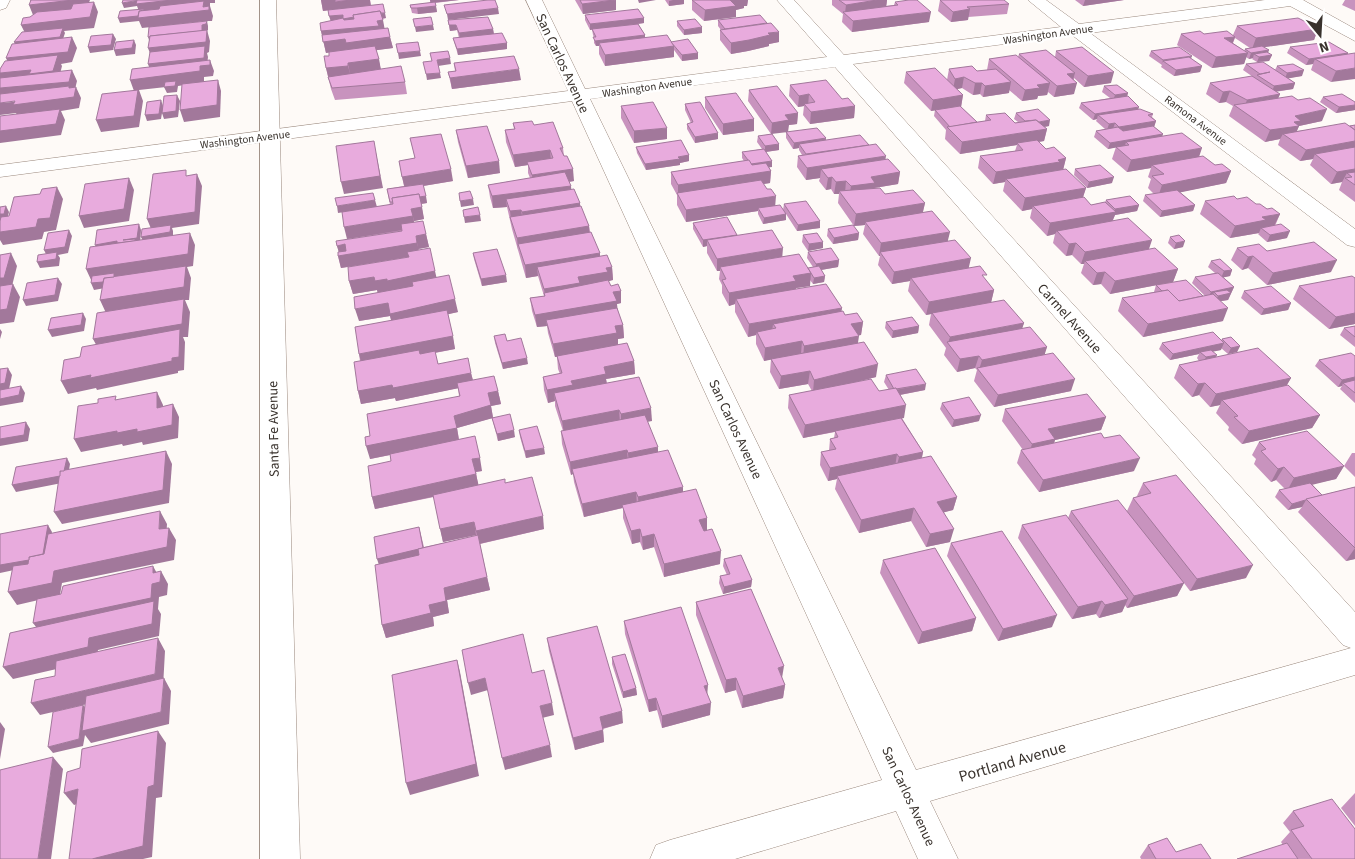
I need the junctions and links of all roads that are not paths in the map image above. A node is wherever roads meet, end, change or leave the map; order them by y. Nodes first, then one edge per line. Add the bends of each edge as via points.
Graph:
1 (2, 0) edge
2 (268, 0) edge
3 (534, 0) edge
4 (784, 0) edge
5 (1036, 0) edge
6 (1292, 1) edge
7 (0, 5) edge
8 (1077, 30) junction
9 (1355, 36) edge
10 (840, 62) junction
11 (579, 96) junction
12 (270, 136) junction
13 (0, 171) edge
14 (1355, 240) edge
15 (1355, 635) edge
16 (1355, 661) edge
17 (907, 792) junction
18 (280, 859) edge
19 (670, 859) edge
20 (938, 859) edge

1 - 7 street
2 - 12 street, Santa Fe Avenue
3 - 11 street, San Carlos Avenue
4 - 10 street, Carmel Avenue
5 - 8 street, Ramona Avenue
6 - 8 street, Washington Avenue
6 - 9 street
8 - 10 street, Washington Avenue
8 - 14 street, Ramona Avenue
10 - 11 street, Washington Avenue
10 - 15 street, Carmel Avenue
11 - 12 street, Washington Avenue
11 - 17 street, San Carlos Avenue
12 - 13 street, Washington Avenue
12 - 18 street, Santa Fe Avenue
16 - 17 street, Portland Avenue
17 - 19 street, Portland Avenue
17 - 20 street, San Carlos Avenue

